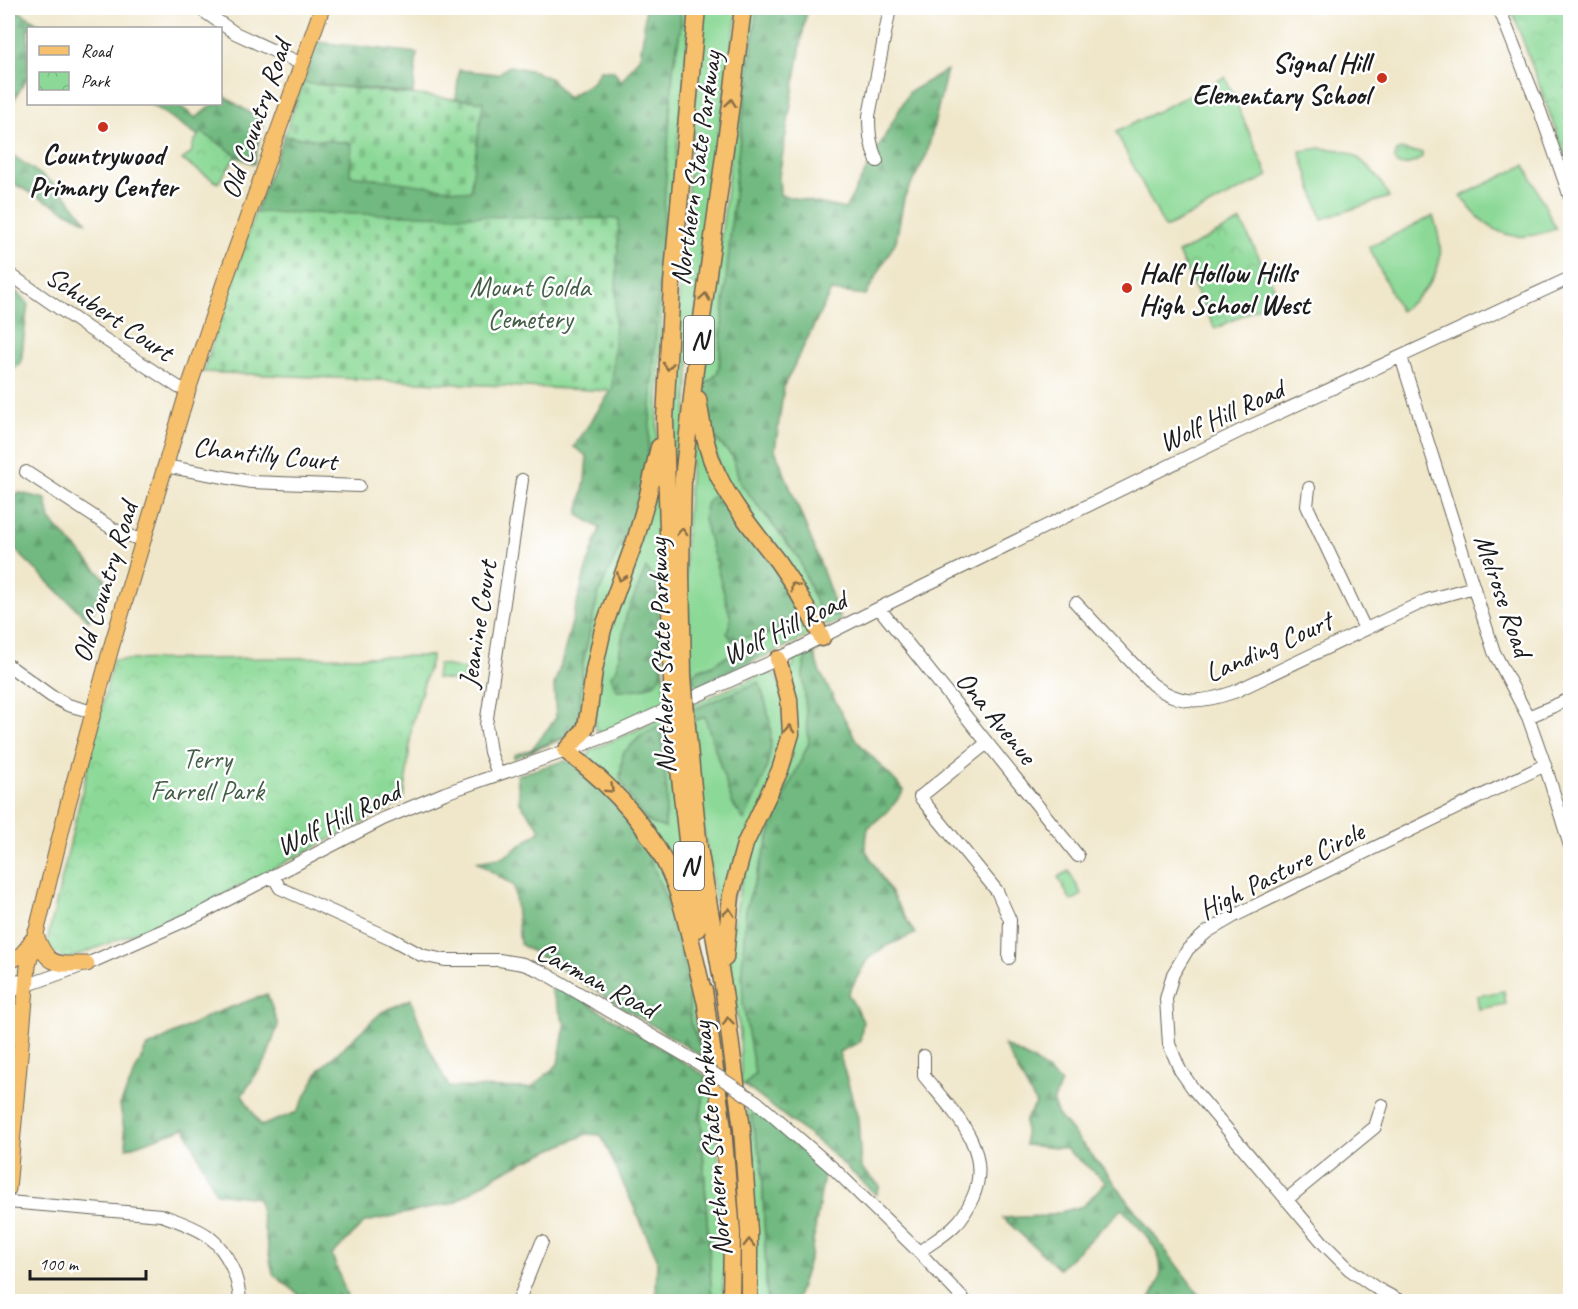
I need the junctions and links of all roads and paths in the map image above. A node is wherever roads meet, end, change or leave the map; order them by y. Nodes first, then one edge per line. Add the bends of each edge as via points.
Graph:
1 (199, 8) edge
2 (322, 8) edge
3 (697, 8) edge
4 (743, 8) edge
5 (890, 8) edge
6 (1499, 8) edge
7 (302, 64) junction
8 (877, 161) dead end
9 (1570, 197) edge
10 (8, 273) edge
11 (1570, 278) edge
12 (1401, 357) junction
13 (695, 370) junction
14 (188, 390) junction
15 (665, 420) junction
16 (165, 466) junction
17 (26, 472) dead end
18 (522, 480) dead end
19 (359, 486) dead end
20 (1309, 488) dead end
21 (143, 541) junction
22 (1474, 587) junction
23 (1076, 603) dead end
24 (879, 608) junction
25 (1365, 629) junction
26 (822, 638) junction
27 (778, 659) junction
28 (8, 665) edge
29 (678, 678) junction
30 (1570, 699) edge
31 (590, 710) junction
32 (93, 712) junction
33 (1528, 717) junction
34 (681, 730) junction
35 (595, 740) junction
36 (987, 743) junction
37 (566, 751) junction
38 (1545, 765) junction
39 (498, 774) junction
40 (1570, 846) edge
41 (1078, 856) dead end
42 (273, 876) junction
43 (35, 933) junction
44 (1009, 958) dead end
45 (8, 961) edge
46 (87, 964) junction
47 (8, 976) edge
48 (25, 986) junction
49 (8, 992) edge
50 (724, 992) junction
51 (705, 999) junction
52 (8, 1005) edge
53 (22, 1034) junction
54 (924, 1056) dead end
55 (1382, 1104) dead end
56 (8, 1188) edge
57 (1286, 1200) junction
58 (8, 1202) edge
59 (542, 1242) dead end
60 (919, 1252) junction
61 (240, 1302) edge
62 (518, 1302) edge
63 (731, 1302) edge
64 (749, 1302) edge
65 (966, 1302) edge
66 (1402, 1302) edge

1 - 7 street via 235,33
2 - 7 main road, Old Country Road
3 -> 15 highway, Northern State Parkway / N via 672,283
13 -> 4 highway, Northern State Parkway / N
5 - 8 street via 869,116 868,133
6 - 9 street
7 - 14 main road, Old Country Road
10 - 14 street, Schubert Court
11 - 12 street, Wolf Hill Road
12 - 22 street, Melrose Road
12 - 24 street, Wolf Hill Road via 1242,430
26 -> 13 highway via 779,563 717,474 702,432
29 -> 13 highway, Northern State Parkway / N via 683,479
14 - 16 main road, Old Country Road
15 - 29 highway, Northern State Parkway / N
15 -> 31 highway via 636,538 603,629
16 - 19 street, Chantilly Court via 251,482
16 - 21 main road, Old Country Road
17 - 21 street via 113,529
18 - 39 street, Jeanine Court via 486,725
20 - 25 street via 1307,506
21 - 32 main road, Old Country Road
22 - 25 street, Landing Court via 1427,600
22 - 33 street, Melrose Road via 1494,652
23 - 25 street, Landing Court via 1152,684 1164,693 1197,702 1234,692
24 - 26 street, Wolf Hill Road
24 - 36 street, Ona Avenue
26 - 27 street, Wolf Hill Road
27 - 35 street, Wolf Hill Road
50 -> 27 highway via 731,895 745,844 780,770 791,734 789,699
28 - 32 street via 51,696
29 - 34 highway, Northern State Parkway / N, bridge
30 - 33 street
31 - 35 highway
31 - 37 highway via 583,732
32 - 43 main road, Old Country Road
33 - 38 street, Melrose Road
34 - 50 highway, Northern State Parkway / N
34 - 51 highway, Northern State Parkway / N
35 - 37 street, Wolf Hill Road
36 - 41 street, Ona Avenue
36 - 44 street via 920,796 997,891 1010,920
37 - 39 street, Wolf Hill Road
37 -> 51 highway via 616,795 658,850 677,891
38 - 40 street, Melrose Road
38 - 57 street, High Pasture Circle via 1236,915 1207,932 1188,950 1173,974 1166,999 1169,1044 1180,1070
39 - 42 street, Wolf Hill Road via 382,819
42 - 46 street, Wolf Hill Road via 200,914
42 - 60 street, Carman Road, bridge via 280,888 421,955 445,960 523,963 541,971 695,1061 756,1102 834,1169
43 - 45 main road via 23,953
43 - 46 main road via 43,952 52,961
43 - 48 main road, Old Country Road
46 - 48 street, Wolf Hill Road
47 - 48 street
48 - 49 street, Wolf Hill Road
48 - 53 main road, Old Country Road
64 -> 50 highway, Northern State Parkway / N via 742,1129
51 - 63 highway, Northern State Parkway / N via 723,1128 732,1233
52 - 53 main road
53 - 56 main road, Old Country Road
54 - 60 street via 924,1076 968,1131 979,1164 978,1186 969,1207 957,1224
55 - 57 street via 1375,1127
57 - 66 street, High Pasture Circle via 1349,1269
58 - 61 street via 161,1215 180,1222 210,1238 222,1252 237,1281
59 - 62 street
60 - 65 street, Carman Road

